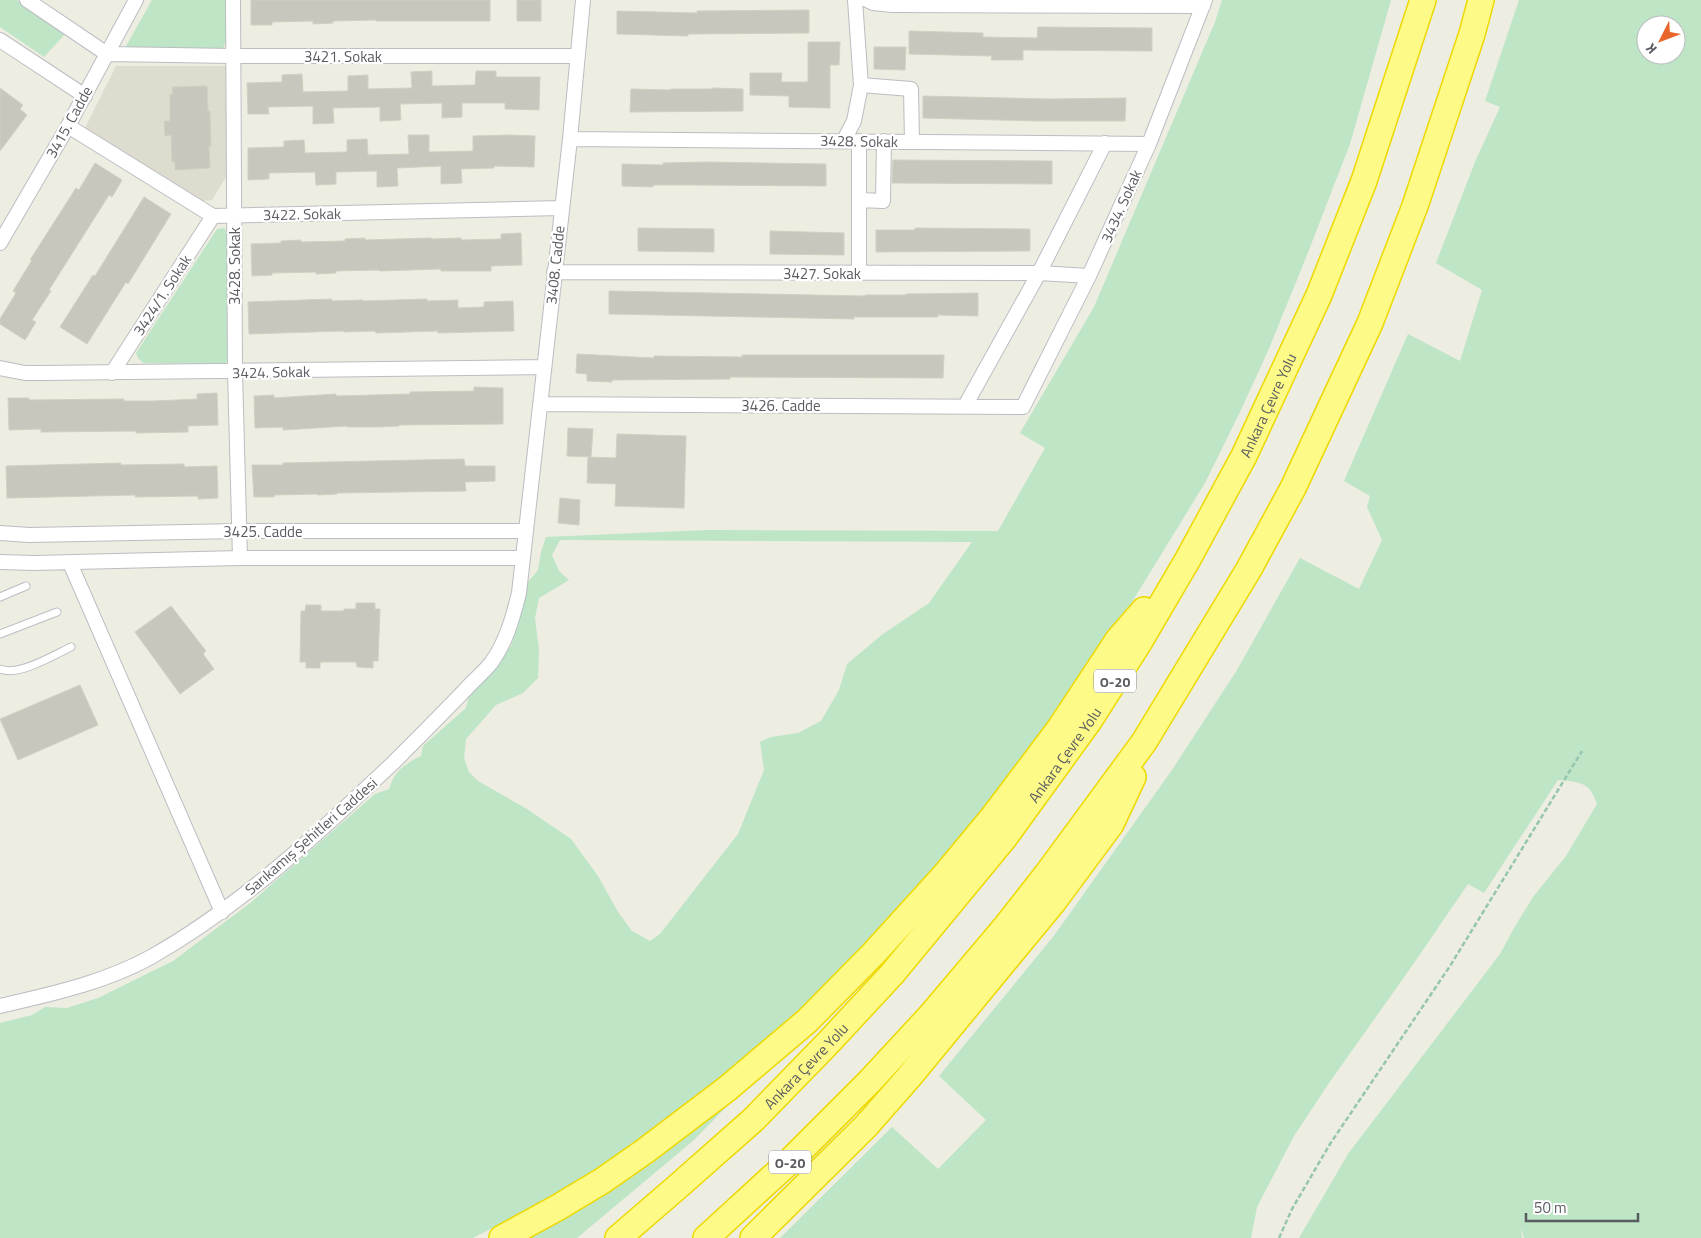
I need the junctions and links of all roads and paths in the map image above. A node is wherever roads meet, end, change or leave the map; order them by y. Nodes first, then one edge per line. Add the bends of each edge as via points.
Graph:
1 (27, 0) edge
2 (136, 0) edge
3 (233, 0) edge
4 (583, 0) edge
5 (855, 0) edge
6 (867, 0) edge
7 (1423, 0) edge
8 (1481, 0) edge
9 (892, 2) edge
10 (1204, 3) edge
11 (0, 40) edge
12 (108, 54) junction
13 (233, 56) junction
14 (578, 56) junction
15 (861, 85) junction
16 (85, 96) junction
17 (68, 126) junction
18 (570, 139) junction
19 (844, 140) junction
20 (860, 141) junction
21 (884, 141) junction
22 (912, 141) junction
23 (1104, 143) junction
24 (1149, 144) junction
25 (860, 200) junction
26 (561, 208) junction
27 (213, 216) junction
28 (234, 216) junction
29 (0, 242) edge
30 (554, 272) junction
31 (859, 273) junction
32 (1039, 273) junction
33 (1089, 276) junction
34 (544, 367) junction
35 (0, 368) edge
36 (235, 372) junction
37 (112, 373) junction
38 (540, 404) junction
39 (965, 406) junction
40 (1023, 406) joint
41 (239, 531) junction
42 (526, 531) junction
43 (0, 533) edge
44 (240, 558) junction
45 (523, 558) junction
46 (1188, 558) junction
47 (0, 562) edge
48 (70, 563) junction
49 (26, 586) dead end
50 (0, 597) edge
51 (57, 612) dead end
52 (0, 634) edge
53 (71, 647) dead end
54 (0, 669) edge
55 (1169, 701) junction
56 (1582, 751) dead end
57 (222, 912) junction
58 (0, 1006) edge
59 (502, 1238) edge
60 (618, 1238) edge
61 (706, 1238) edge
62 (753, 1238) edge
63 (1279, 1238) edge

1 - 12 street
2 - 12 street, 3415. Cadde
3 - 13 street, 3428. Sokak
4 - 14 street, 3408. Cadde
5 - 15 street
6 - 9 street via 873,3
7 - 46 highway, Ankara Çevre Yolu / O-20 via 1364,180 1319,295 1244,456
8 - 55 highway, O-20 via 1420,189 1370,323 1293,488 1249,569
9 - 10 street
10 - 24 street, 3434. Sokak
11 - 16 street
12 - 13 street, 3421. Sokak
12 - 16 street, 3415. Cadde
13 - 14 street, 3421. Sokak
13 - 28 street, 3428. Sokak
14 - 18 street, 3408. Cadde
15 - 19 street via 854,120
15 - 22 street via 911,89
16 - 17 street, 3415. Cadde
17 - 27 street
17 - 29 street, 3415. Cadde
18 - 19 street, 3428. Sokak
18 - 26 street, 3408. Cadde
19 - 20 street, 3428. Sokak
20 - 21 street, 3428. Sokak
20 - 25 street
21 - 22 street, 3428. Sokak
21 - 25 street via 883,201
22 - 23 street, 3428. Sokak
23 - 24 street, 3428. Sokak
23 - 32 street
24 - 33 street, 3434. Sokak
25 - 31 street
26 - 28 street, 3422. Sokak
26 - 30 street, 3408. Cadde
27 - 28 street, 3422. Sokak
27 - 37 street, 3424/1. Sokak
28 - 36 street, 3428. Sokak
30 - 31 street, 3427. Sokak
30 - 34 street, 3408. Cadde
31 - 32 street, 3427. Sokak
32 - 33 street, 3427. Sokak
32 - 39 street
33 - 40 street, 3434. Sokak
34 - 36 street, 3424. Sokak
34 - 38 street, 3408. Cadde
35 - 37 street, 3424. Sokak via 25,373
36 - 37 street, 3424. Sokak
36 - 41 street, 3428. Sokak
38 - 39 street, 3426. Cadde
38 - 42 street, 3408. Cadde
39 - 40 street, 3426. Cadde
41 - 42 street, 3425. Cadde
41 - 43 street, 3425. Cadde
41 - 44 street, 3428. Sokak
42 - 45 street, Sarıkamış Şehitleri Caddesi
44 - 45 street, 3425. Cadde
44 - 48 street, 3425. Cadde
45 - 57 street, Sarıkamış Şehitleri Caddesi via 512,623 491,662 363,791 303,846
46 - 59 highway via 1118,640 1060,728 993,818 874,954 807,1021 728,1088 645,1151 565,1203
46 - 60 highway, Ankara Çevre Yolu / O-20 via 1089,721 1005,836 918,944 753,1120
47 - 48 street, 3425. Cadde
48 - 57 street
49 - 50 lane
51 - 52 lane
53 - 54 lane via 29,667 6,672
55 - 61 highway, O-20 via 1108,794 1048,874 931,1015 790,1161
55 - 62 highway via 1111,824 1054,901 866,1126
56 - 63 path via 1450,966 1330,1144
57 - 58 street, Sarıkamış Şehitleri Caddesi via 118,973 64,991

